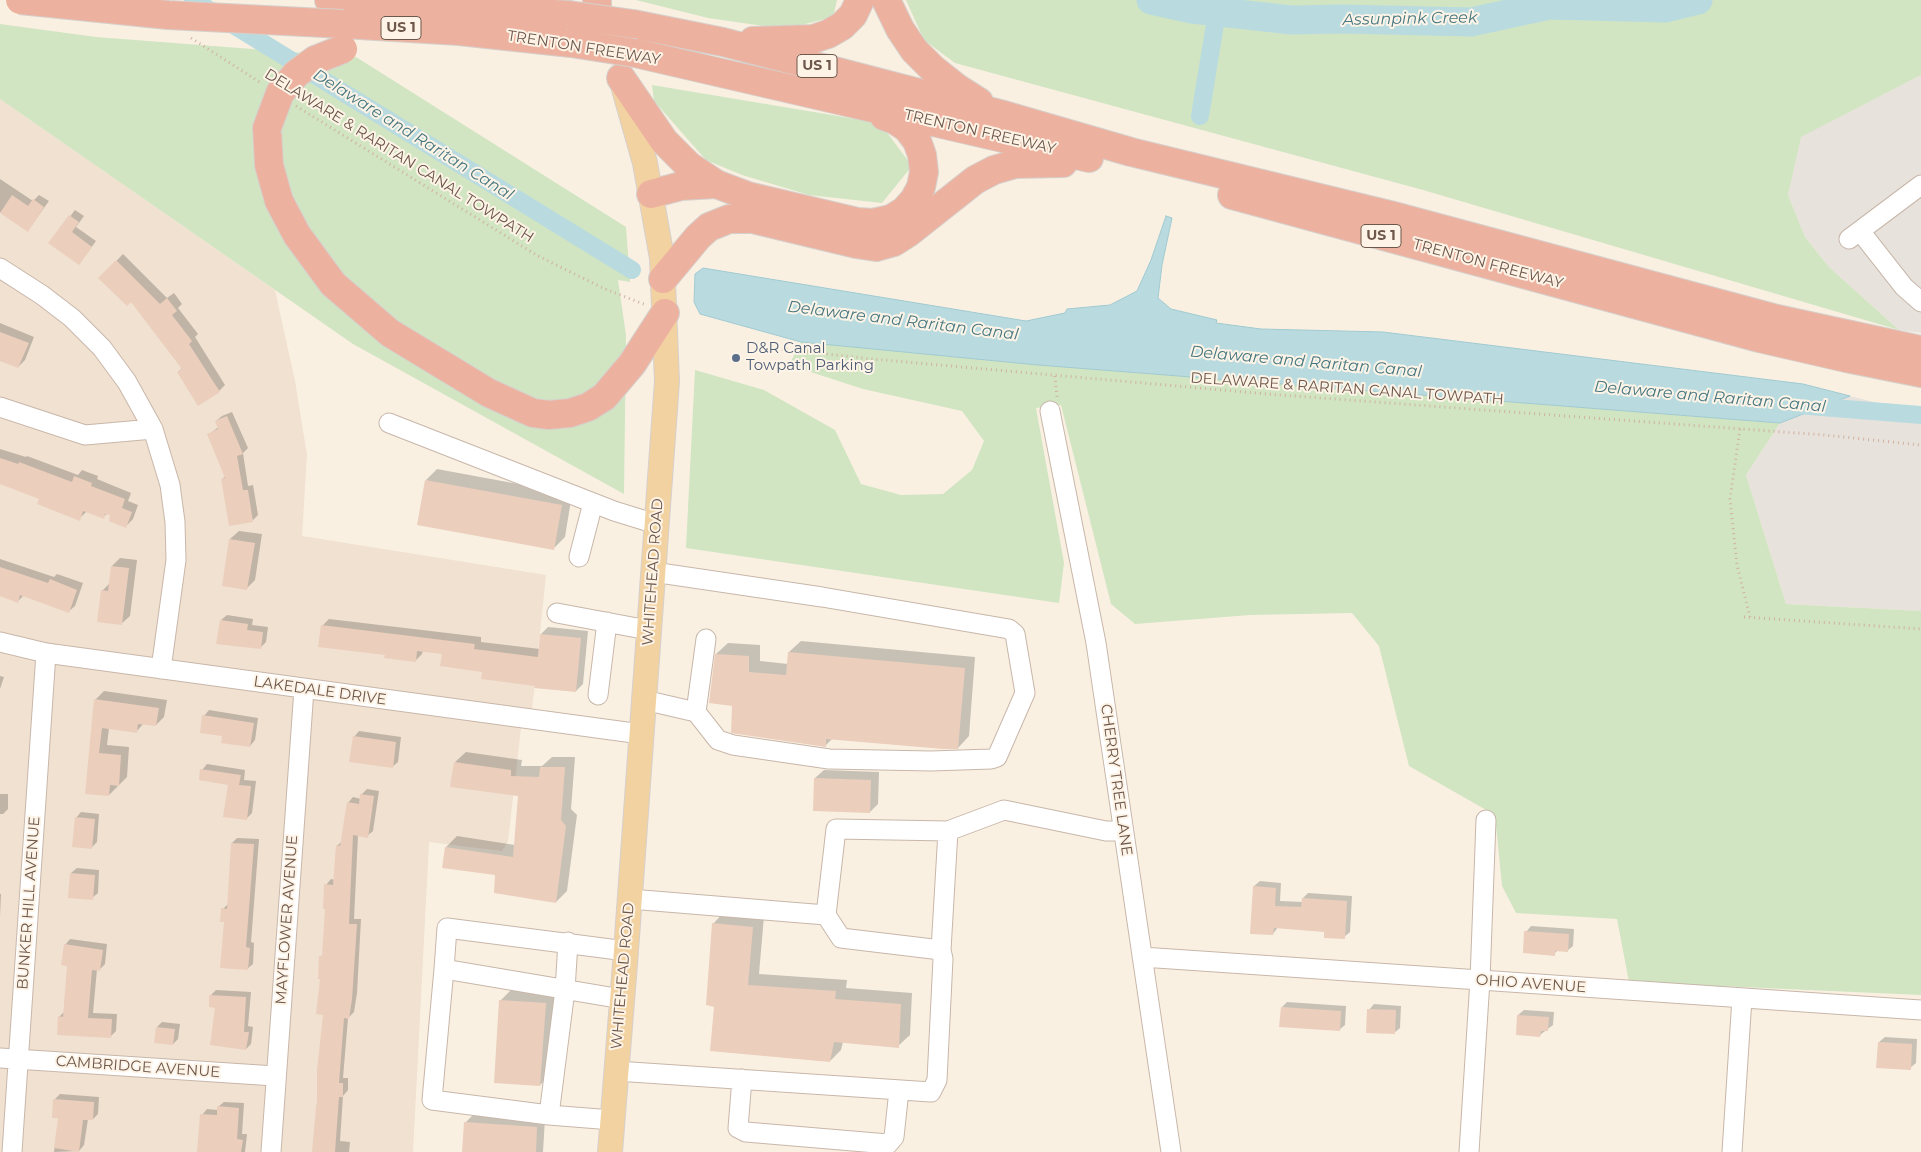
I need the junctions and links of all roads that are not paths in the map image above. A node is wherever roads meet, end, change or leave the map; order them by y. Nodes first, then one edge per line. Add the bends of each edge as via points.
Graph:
1 (20, 0) edge
2 (860, 0) edge
3 (886, 0) edge
4 (596, 2) edge
5 (339, 18) edge
6 (723, 42) junction
7 (621, 78) junction
8 (840, 100) junction
9 (1000, 114) junction
10 (1119, 165) junction
11 (716, 184) junction
12 (1921, 185) edge
13 (651, 194) junction
14 (0, 268) edge
15 (667, 281) junction
16 (1921, 302) edge
17 (1921, 350) edge
18 (1921, 373) edge
19 (0, 407) edge
20 (1050, 411) dead end
21 (389, 423) dead end
22 (153, 429) junction
23 (592, 503) junction
24 (656, 524) junction
25 (579, 557) dead end
26 (653, 572) junction
27 (557, 613) dead end
28 (607, 622) junction
29 (648, 630) junction
30 (706, 639) dead end
31 (0, 642) edge
32 (46, 653) junction
33 (161, 669) junction
34 (304, 689) junction
35 (598, 694) dead end
36 (644, 700) junction
37 (696, 712) junction
38 (641, 734) junction
39 (1486, 820) dead end
40 (948, 831) junction
41 (1123, 831) junction
42 (630, 899) junction
43 (826, 915) junction
44 (568, 942) junction
45 (941, 950) junction
46 (626, 951) junction
47 (1142, 957) junction
48 (444, 969) junction
49 (1480, 980) junction
50 (565, 990) junction
51 (1742, 998) junction
52 (622, 999) junction
53 (1921, 1010) edge
54 (9, 1059) edge
55 (616, 1071) junction
56 (276, 1076) junction
57 (742, 1079) junction
58 (899, 1090) junction
59 (550, 1116) junction
60 (612, 1120) junction
61 (12, 1152) edge
62 (271, 1152) edge
63 (610, 1152) edge
64 (1171, 1152) edge
65 (1469, 1152) edge
66 (1732, 1152) edge

1 - 5 highway, TRENTON FREEWAY / US 1, bridge via 168,15
2 - 6 highway via 853,15 828,34 812,38
3 - 9 highway via 914,50 933,69
4 - 7 main road, WHITEHEAD ROAD
5 - 6 highway, TRENTON FREEWAY / US 1, bridge via 569,15
5 - 8 highway, TRENTON FREEWAY / US 1, bridge via 571,43 634,53
5 - 15 highway, bridge via 315,60 296,74 280,93 267,128 269,165 279,201 297,235 332,284 390,333 489,393 532,413 570,413 604,397 632,364
6 - 9 highway, TRENTON FREEWAY / US 1
7 - 11 highway via 664,141 689,166
7 - 13 main road, WHITEHEAD ROAD
8 - 10 highway, TRENTON FREEWAY / US 1
8 - 11 highway via 895,120 916,141 924,172 921,187 904,211 891,219 858,222 748,196
9 - 17 highway, TRENTON FREEWAY / US 1 via 1131,152 1390,215 1778,319
10 - 15 highway via 1036,163 1014,164 994,170 975,180 908,234 886,245 856,244 752,219 728,219 709,227
10 - 18 highway, TRENTON FREEWAY / US 1 via 1759,338
11 - 13 highway via 681,186
12 - 16 street via 1855,235
13 - 15 main road, WHITEHEAD ROAD
14 - 22 street via 72,318 102,348 128,382
15 - 24 main road, WHITEHEAD ROAD via 666,381
19 - 22 street via 85,435
20 - 41 street, CHERRY TREE LANE via 1096,642
21 - 23 street
22 - 33 street via 170,486 175,522 176,560
23 - 24 street
23 - 25 street
24 - 26 main road, WHITEHEAD ROAD
26 - 29 main road, WHITEHEAD ROAD
26 - 37 street via 1009,629 1015,634 1025,693 1000,754 991,759 829,759 733,745 718,740
27 - 28 street
28 - 29 street
28 - 35 street
29 - 36 main road, WHITEHEAD ROAD
30 - 37 street
31 - 32 street, LAKEDALE DRIVE
32 - 33 street, LAKEDALE DRIVE
32 - 54 street, BUNKER HILL AVENUE
33 - 34 street, LAKEDALE DRIVE
34 - 38 street, LAKEDALE DRIVE
34 - 56 street, MAYFLOWER AVENUE
36 - 37 street
36 - 38 main road, WHITEHEAD ROAD
38 - 42 main road, WHITEHEAD ROAD
39 - 49 street
40 - 41 street via 1004,810 1106,831
40 - 43 street via 836,829
40 - 45 street
41 - 47 street, CHERRY TREE LANE
42 - 43 street
42 - 46 main road, WHITEHEAD ROAD
43 - 45 street via 841,938
44 - 46 street
44 - 48 street via 447,928
44 - 50 street
45 - 58 street via 937,1080 931,1092
46 - 52 main road, WHITEHEAD ROAD
47 - 49 street, OHIO AVENUE
47 - 64 street, CHERRY TREE LANE
48 - 50 street
48 - 59 street via 432,1100
49 - 51 street, OHIO AVENUE
49 - 65 street
50 - 52 street
50 - 59 street
51 - 53 street, OHIO AVENUE
51 - 66 street
52 - 55 main road, WHITEHEAD ROAD
54 - 56 street, CAMBRIDGE AVENUE
54 - 61 street, BUNKER HILL AVENUE
55 - 57 street
55 - 60 main road, WHITEHEAD ROAD
56 - 62 street, MAYFLOWER AVENUE
57 - 58 street
57 - 58 street via 738,1128 746,1132 888,1144 894,1138
59 - 60 street
60 - 63 main road, WHITEHEAD ROAD

